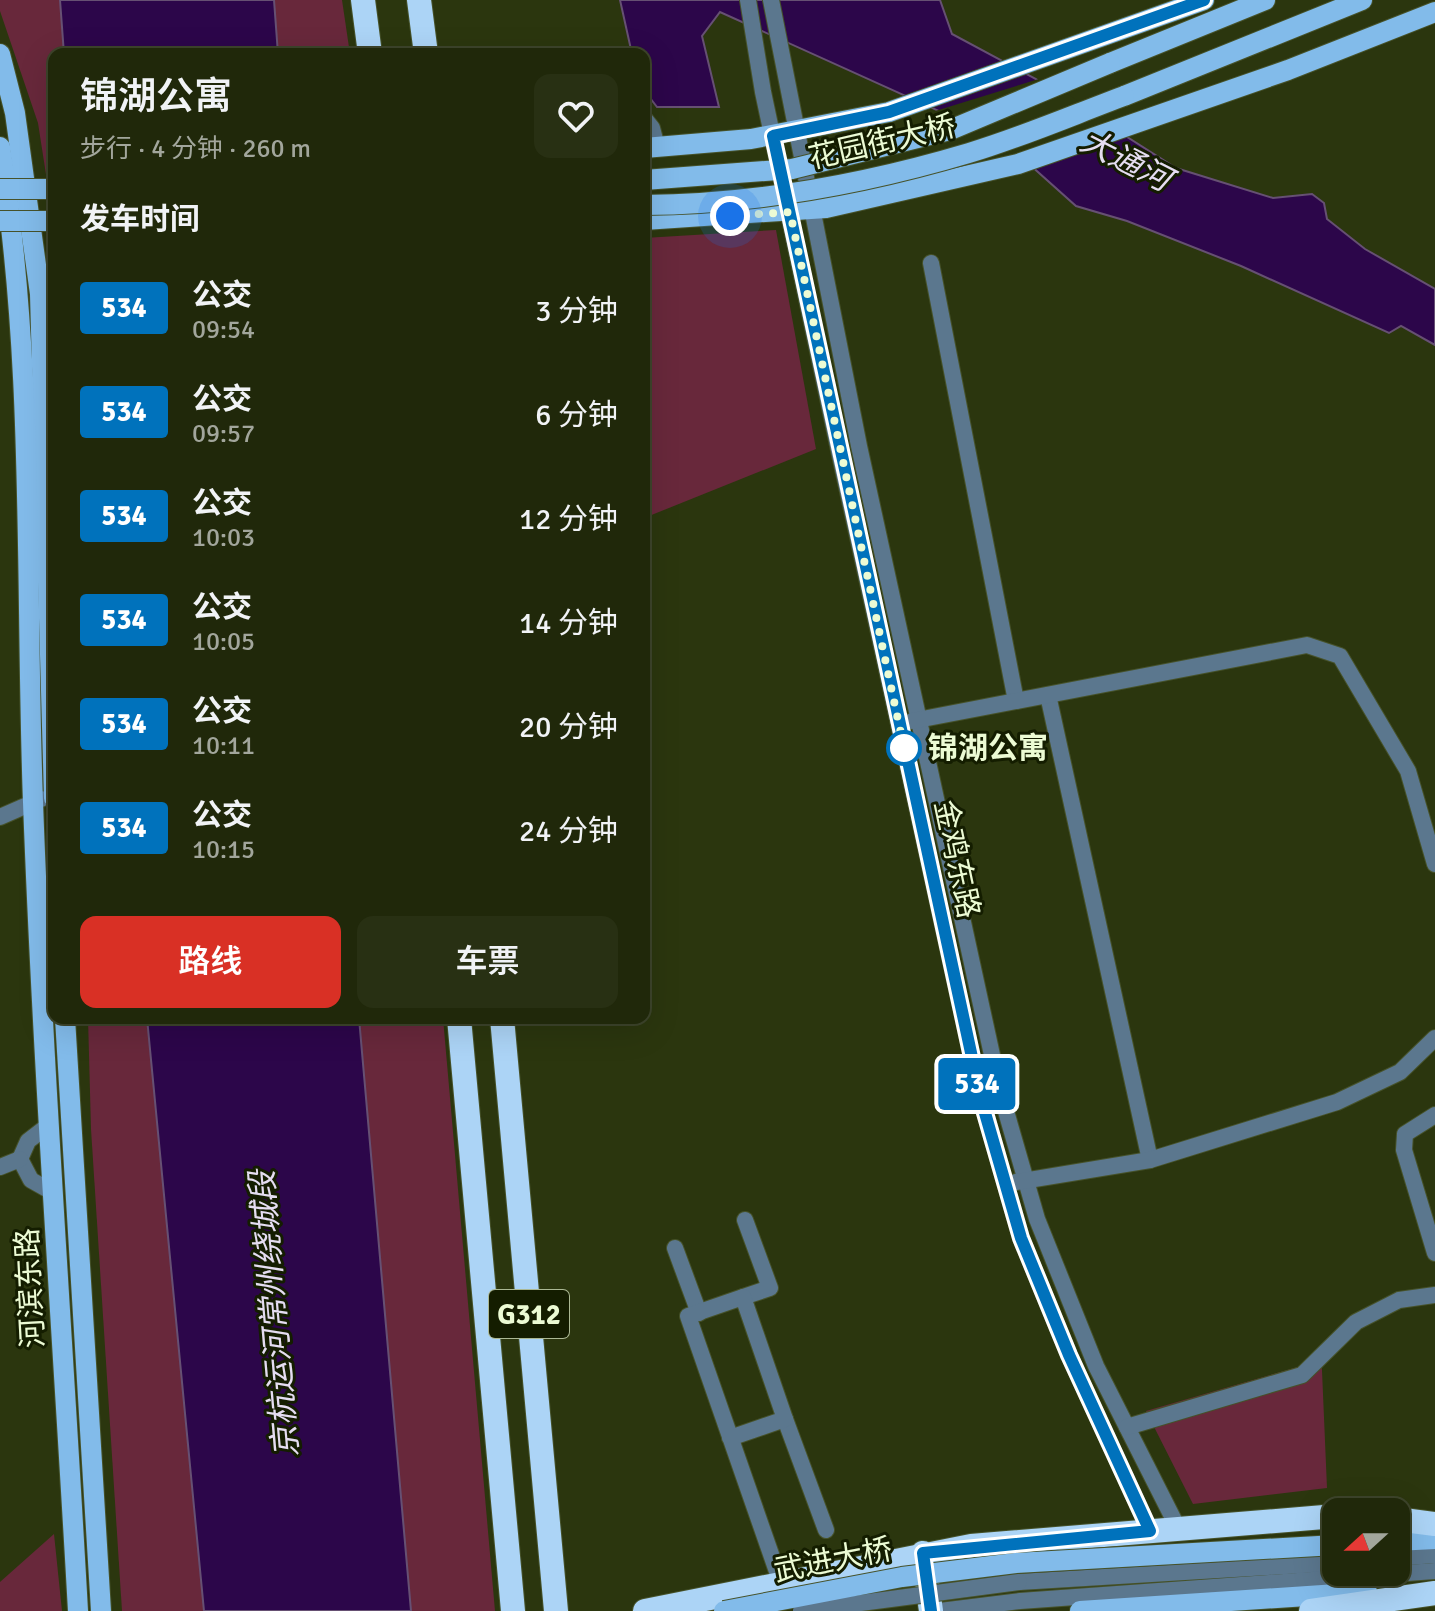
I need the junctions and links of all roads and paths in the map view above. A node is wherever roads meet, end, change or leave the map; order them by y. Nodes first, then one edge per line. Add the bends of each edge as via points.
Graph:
1 (363, 0) edge
2 (419, 0) edge
3 (748, 0) edge
4 (771, 0) edge
5 (1204, 0) edge
6 (1265, 0) edge
7 (1362, 0) edge
8 (1435, 12) edge
9 (369, 45) edge
10 (425, 48) edge
11 (0, 54) edge
12 (650, 126) edge
13 (795, 132) junction
14 (773, 136) junction
15 (0, 147) edge
16 (650, 148) edge
17 (7, 174) edge
18 (650, 180) edge
19 (48, 187) edge
20 (650, 204) edge
21 (811, 210) junction
22 (790, 212) junction
23 (650, 220) edge
24 (48, 223) edge
25 (11, 232) edge
26 (931, 263) dead end
27 (48, 581) edge
28 (1048, 695) junction
29 (1016, 701) junction
30 (919, 720) junction
31 (898, 724) junction
32 (48, 798) edge
33 (33, 803) junction
34 (0, 817) edge
35 (1435, 864) edge
36 (65, 1024) edge
37 (460, 1024) edge
38 (503, 1024) edge
39 (1435, 1038) edge
40 (1435, 1115) edge
41 (50, 1124) junction
42 (20, 1159) junction
43 (1150, 1160) junction
44 (0, 1167) edge
45 (1026, 1181) junction
46 (1005, 1184) junction
47 (54, 1193) junction
48 (745, 1220) dead end
49 (675, 1248) dead end
50 (1435, 1253) edge
51 (1435, 1295) edge
52 (743, 1297) junction
53 (699, 1313) junction
54 (785, 1419) junction
55 (1127, 1427) junction
56 (730, 1438) junction
57 (1322, 1517) edge
58 (1410, 1521) edge
59 (1435, 1524) edge
60 (1178, 1528) junction
61 (826, 1530) dead end
62 (1150, 1531) junction
63 (1435, 1539) edge
64 (1410, 1540) edge
65 (1322, 1546) edge
66 (923, 1553) junction
67 (1435, 1555) edge
68 (1410, 1557) edge
69 (1322, 1564) edge
70 (1435, 1571) edge
71 (781, 1583) junction
72 (1435, 1586) edge
73 (1435, 1593) edge
74 (78, 1611) edge
75 (101, 1611) edge
76 (513, 1611) edge
77 (556, 1611) edge
78 (645, 1611) edge
79 (724, 1611) edge
80 (801, 1611) edge
81 (931, 1611) edge
82 (940, 1611) edge
83 (1080, 1611) edge
84 (1311, 1611) edge

1 - 9 highway
2 - 10 highway
3 - 14 street, 金鸡东路
4 - 13 street, 金鸡东路
5 - 13 main road via 889,112
6 - 18 main road, 花园街大桥, bridge via 950,130 792,169
7 - 20 main road, 花园街大桥, bridge via 970,153 799,192
8 - 21 main road via 1018,164
11 - 17 main road, 河滨东路 via 15,113
12 - 16 street
13 - 14 main road
13 - 21 street, 金鸡东路
14 - 16 main road
14 - 22 street, 金鸡东路
15 - 17 main road, 河滨东路
17 - 19 main road, bridge
17 - 25 main road, 河滨东路
21 - 22 main road
21 - 30 street, 金鸡东路
22 - 23 main road
22 - 31 street, 金鸡东路
24 - 25 main road, bridge
25 - 27 main road, 河滨东路 via 40,294
25 - 33 main road, 河滨东路 via 24,418
26 - 29 street
28 - 29 street
28 - 35 street via 1307,645 1340,656 1408,771
28 - 43 street
29 - 30 street
30 - 31 street
30 - 45 street, 金鸡东路 via 999,1087
31 - 46 street, 金鸡东路 via 981,1099
32 - 33 street
33 - 34 street
33 - 41 main road, 河滨东路
36 - 75 main road, 河滨东路
37 - 76 highway, G312
38 - 77 highway, G312
39 - 43 street via 1400,1072 1337,1102
40 - 50 street via 1405,1134 1404,1150
41 - 42 street via 28,1141
41 - 47 main road, 河滨东路
42 - 44 street
42 - 47 street via 31,1180
43 - 45 street
45 - 46 street
45 - 55 street, 金鸡东路 via 1096,1366
46 - 62 street, 金鸡东路 via 1069,1355
47 - 74 main road, 河滨东路
48 - 52 street via 770,1288
49 - 53 street
51 - 55 street via 1399,1300 1356,1322 1302,1375
52 - 53 street
52 - 54 street
53 - 56 street via 688,1316
54 - 56 street
54 - 61 street
55 - 60 street, 金鸡东路
56 - 71 street
57 - 60 highway
58 - 59 highway
60 - 62 highway
62 - 66 highway
63 - 64 main road
65 - 79 main road, 武进大桥, bridge via 1016,1563 902,1577
66 - 71 highway
66 - 81 highway
67 - 68 street
69 - 80 street, bridge via 1019,1582
70 - 82 street
71 - 78 highway
72 - 83 main road
73 - 84 highway

